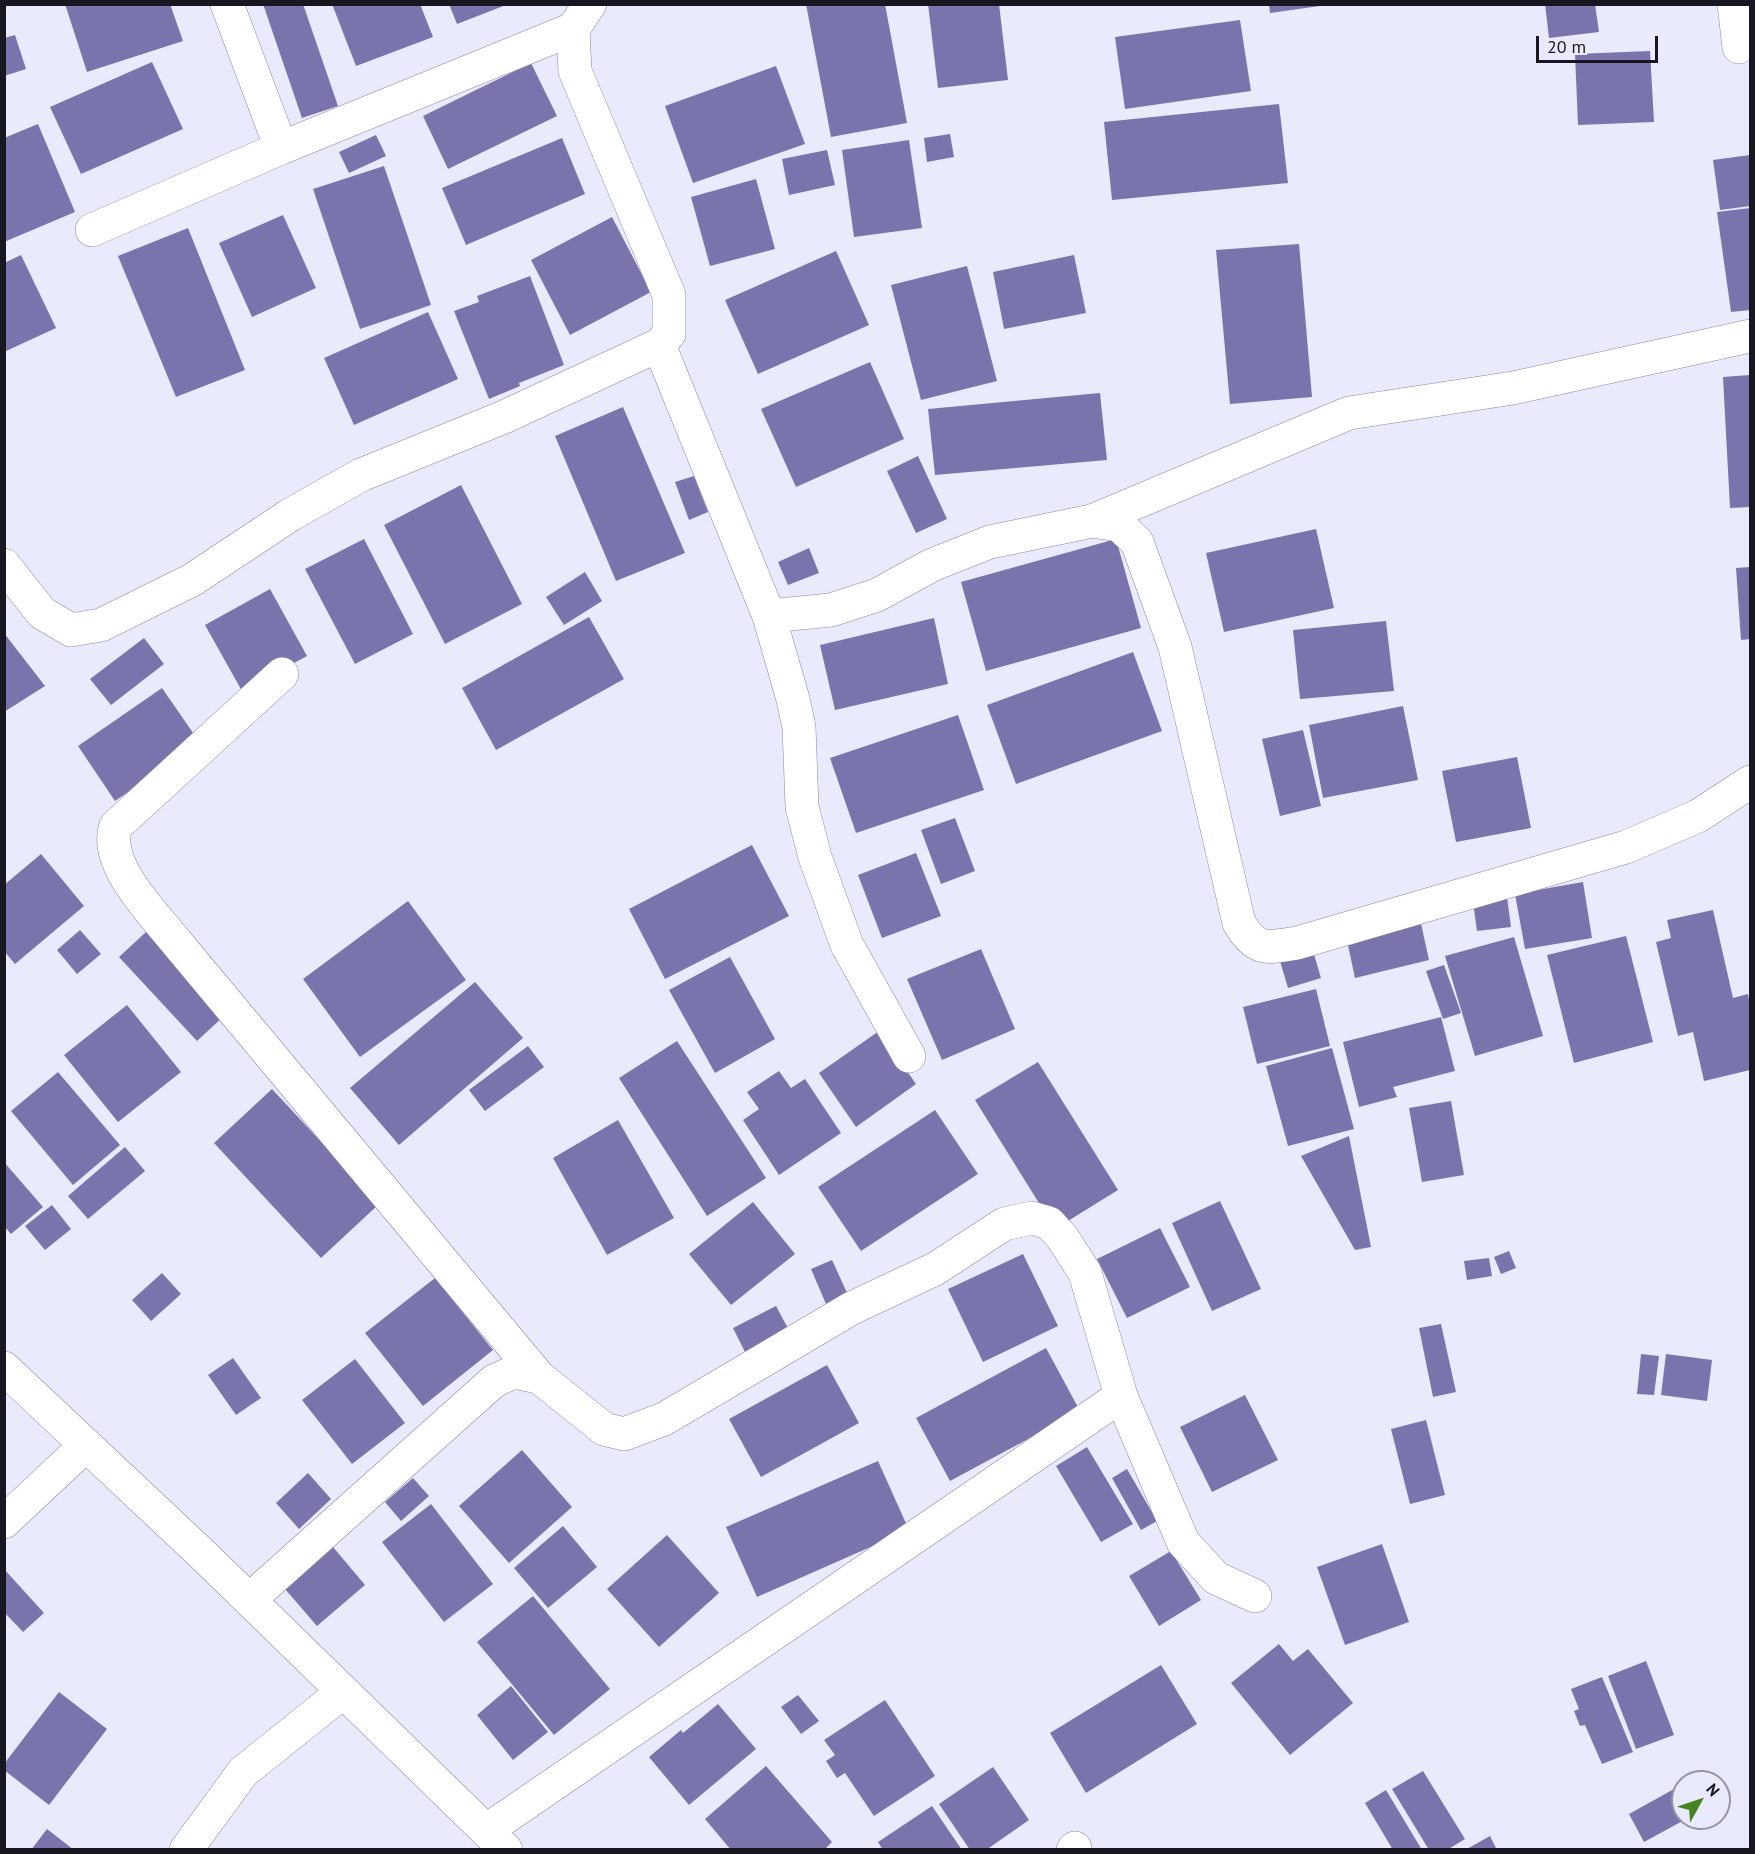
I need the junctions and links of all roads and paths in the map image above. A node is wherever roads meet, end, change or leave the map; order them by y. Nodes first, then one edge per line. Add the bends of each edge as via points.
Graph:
1 (226, 4) edge
2 (1734, 4) edge
3 (582, 17) edge
4 (1739, 47) dead end
5 (280, 148) junction
6 (92, 230) dead end
7 (1750, 336) edge
8 (659, 345) junction
9 (1092, 521) junction
10 (4, 565) edge
11 (769, 616) junction
12 (282, 674) dead end
13 (1750, 782) edge
14 (909, 1056) dead end
15 (4, 1368) edge
16 (538, 1377) junction
17 (1121, 1395) junction
18 (86, 1445) junction
19 (4, 1522) edge
20 (1255, 1596) dead end
21 (249, 1600) junction
22 (343, 1692) junction
23 (496, 1840) edge
24 (186, 1850) edge

1 - 5 street
2 - 4 street
3 - 5 street
3 - 8 street via 575,71 669,295 669,334
5 - 6 street
7 - 9 street via 1513,388 1348,413
8 - 10 street via 504,417 361,475 290,515 192,580 101,626 71,630 42,613
8 - 11 street
9 - 11 street via 990,542 932,565 877,595 831,610
9 - 13 street via 1119,525 1137,542 1175,647 1239,923 1250,940 1266,948 1297,944 1626,847 1698,816
11 - 14 street via 794,699 802,807 815,857 847,945
12 - 16 street via 116,826 112,837 114,850 124,875 177,943
15 - 18 street
16 - 17 street via 604,1429 624,1434 664,1419 852,1308 935,1269 1004,1224 1032,1218 1049,1223 1056,1230 1085,1273
16 - 21 street via 514,1372 494,1381
17 - 20 street via 1183,1542 1216,1578
17 - 23 street
18 - 19 street
18 - 21 street
21 - 22 street
22 - 23 street
22 - 24 street via 243,1772

